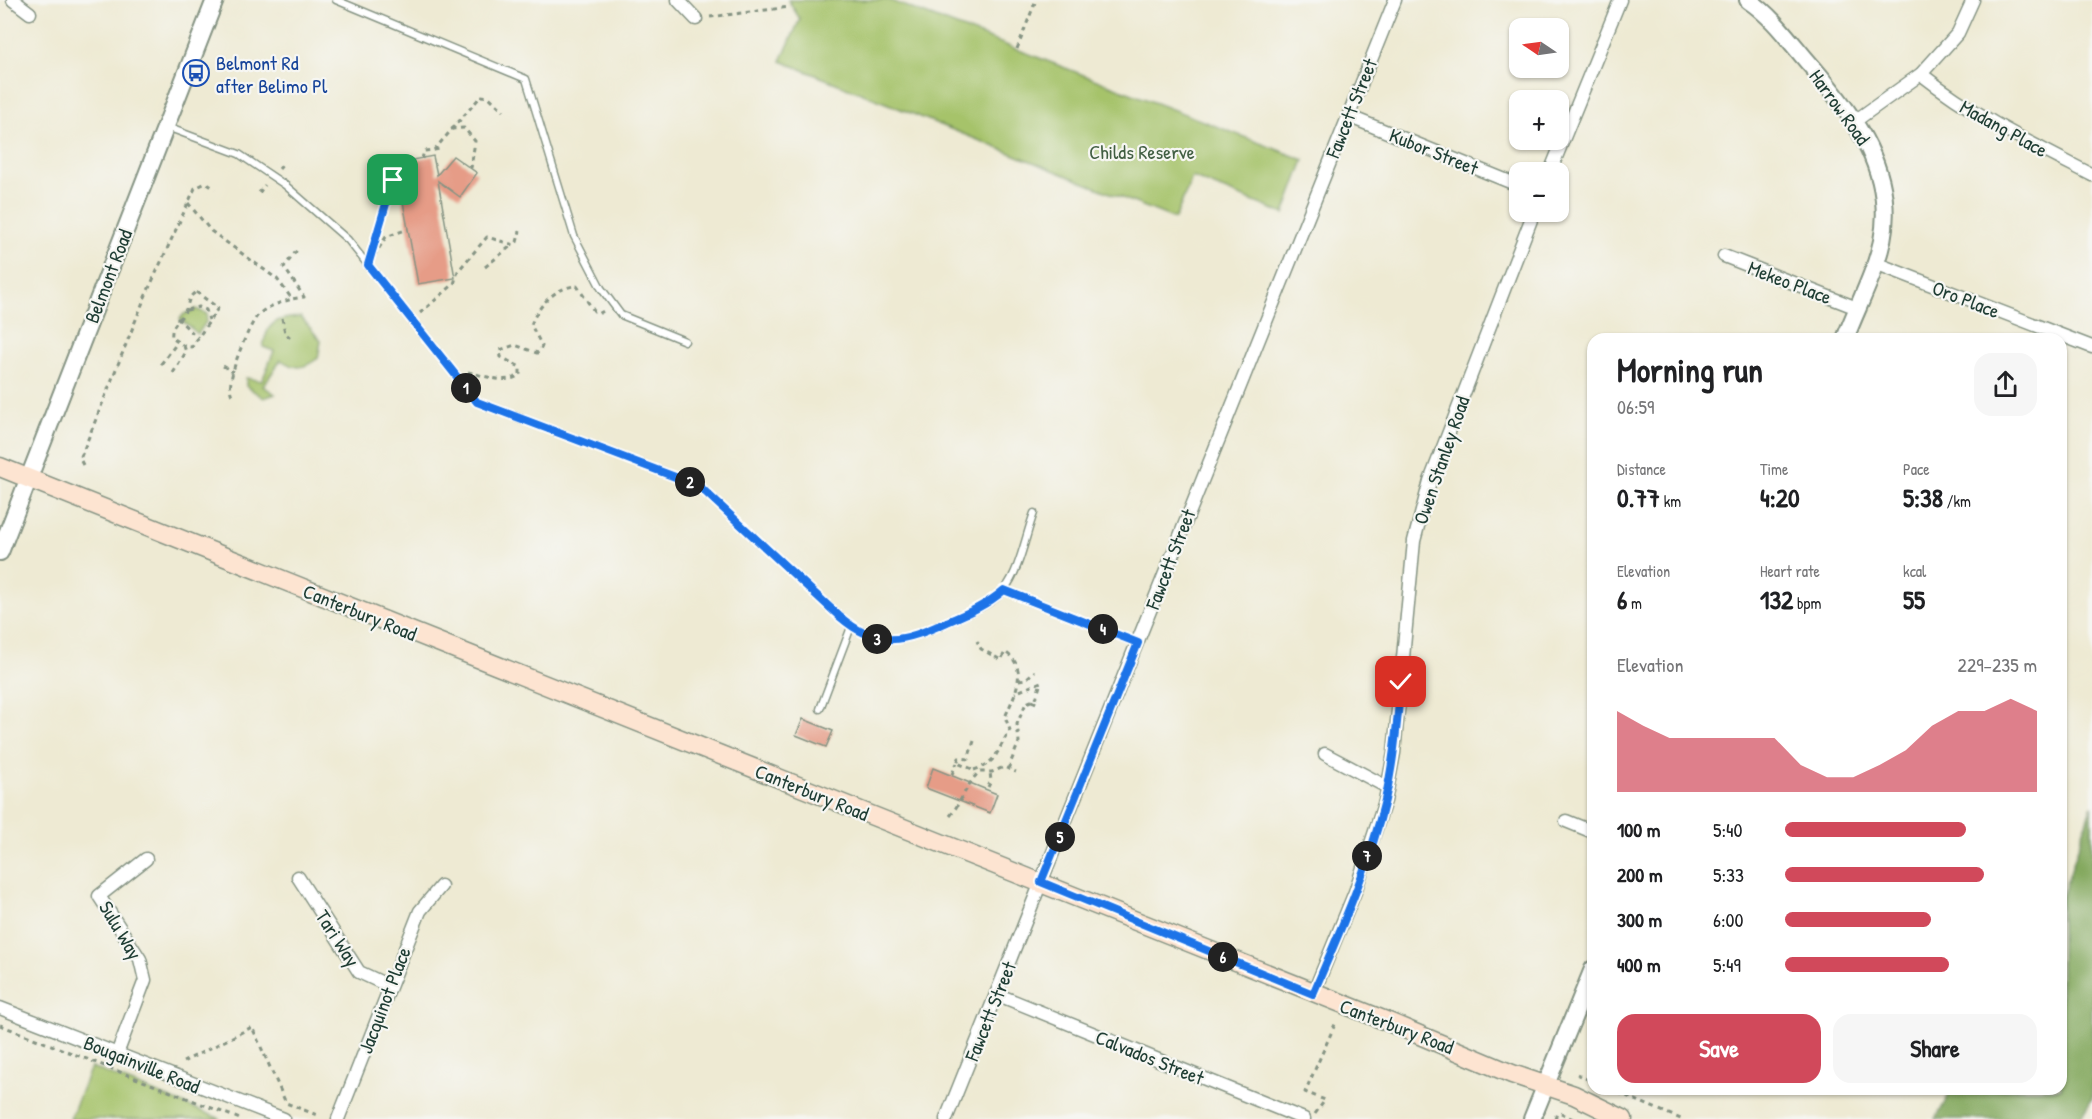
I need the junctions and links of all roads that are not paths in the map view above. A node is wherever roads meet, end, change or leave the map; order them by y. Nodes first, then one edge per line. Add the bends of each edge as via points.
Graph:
1 (13, 0) edge
2 (215, 0) edge
3 (336, 0) edge
4 (678, 0) edge
5 (1395, 0) edge
6 (1620, 0) edge
7 (1749, 0) edge
8 (1973, 0) edge
9 (30, 13) dead end
10 (696, 19) road end
11 (1921, 74) junction
12 (1348, 116) junction
13 (1855, 121) junction
14 (166, 126) junction
15 (1554, 162) edge
16 (2092, 175) edge
17 (1509, 182) edge
18 (1530, 222) edge
19 (1724, 256) dead end
20 (1875, 263) junction
21 (1857, 308) junction
22 (1847, 333) edge
23 (2047, 333) edge
24 (2067, 339) edge
25 (685, 341) dead end
26 (2092, 346) edge
27 (0, 467) edge
28 (29, 478) junction
29 (1034, 513) dead end
30 (0, 552) edge
31 (1004, 590) junction
32 (851, 627) junction
33 (1138, 643) junction
34 (820, 709) dead end
35 (1325, 754) dead end
36 (1388, 787) junction
37 (1566, 821) dead end
38 (1587, 830) edge
39 (146, 859) dead end
40 (298, 877) dead end
41 (1041, 882) junction
42 (441, 886) dead end
43 (1587, 984) edge
44 (389, 986) junction
45 (996, 994) junction
46 (1313, 994) junction
47 (0, 1008) edge
48 (117, 1054) junction
49 (1546, 1085) junction
50 (284, 1119) edge
51 (338, 1119) edge
52 (946, 1119) edge
53 (1304, 1119) edge
54 (1532, 1119) edge
55 (1623, 1119) edge

1 - 9 street
2 - 14 street, Belmont Road
3 - 25 lane via 526,79 574,236 601,288 621,315
4 - 10 street
5 - 12 street, Fawcett Street
6 - 15 street
7 - 13 street, Harrow Road via 1769,17
8 - 11 street via 1958,33
11 - 13 street
11 - 16 street, Madang Place via 1989,122
12 - 17 street, Kubor Street
12 - 33 street, Fawcett Street
13 - 20 street, Harrow Road via 1871,150 1881,188 1884,228
14 - 28 street, Belmont Road
14 - 32 lane via 239,154 285,185 348,240 477,402 699,486
18 - 36 street, Owen Stanley Road via 1430,482 1414,541
19 - 21 street, Mekeo Place
20 - 21 street, Harrow Road
20 - 23 street, Oro Place
21 - 22 street, Harrow Road
24 - 26 street, Oro Place
27 - 28 main road, Canterbury Road
28 - 30 street, Belmont Road
28 - 41 main road, Canterbury Road
29 - 31 lane
31 - 32 lane via 979,608 911,638 877,639
31 - 33 lane
32 - 34 lane
33 - 41 street, Fawcett Street
35 - 36 street
36 - 46 street, Owen Stanley Road via 1355,892
37 - 38 street
39 - 48 street, Sulu Way via 99,896 140,959 145,980
40 - 44 street, Tari Way via 359,972
41 - 45 street, Fawcett Street
41 - 46 main road, Canterbury Road
42 - 44 street, Jacquinot Place via 420,911
43 - 49 street
44 - 51 street, Jacquinot Place
45 - 52 street, Fawcett Street
45 - 53 street, Calvados Street
46 - 49 main road, Canterbury Road
47 - 48 street, Bougainville Road
48 - 50 street, Bougainville Road
49 - 54 street
49 - 55 main road, Canterbury Road

